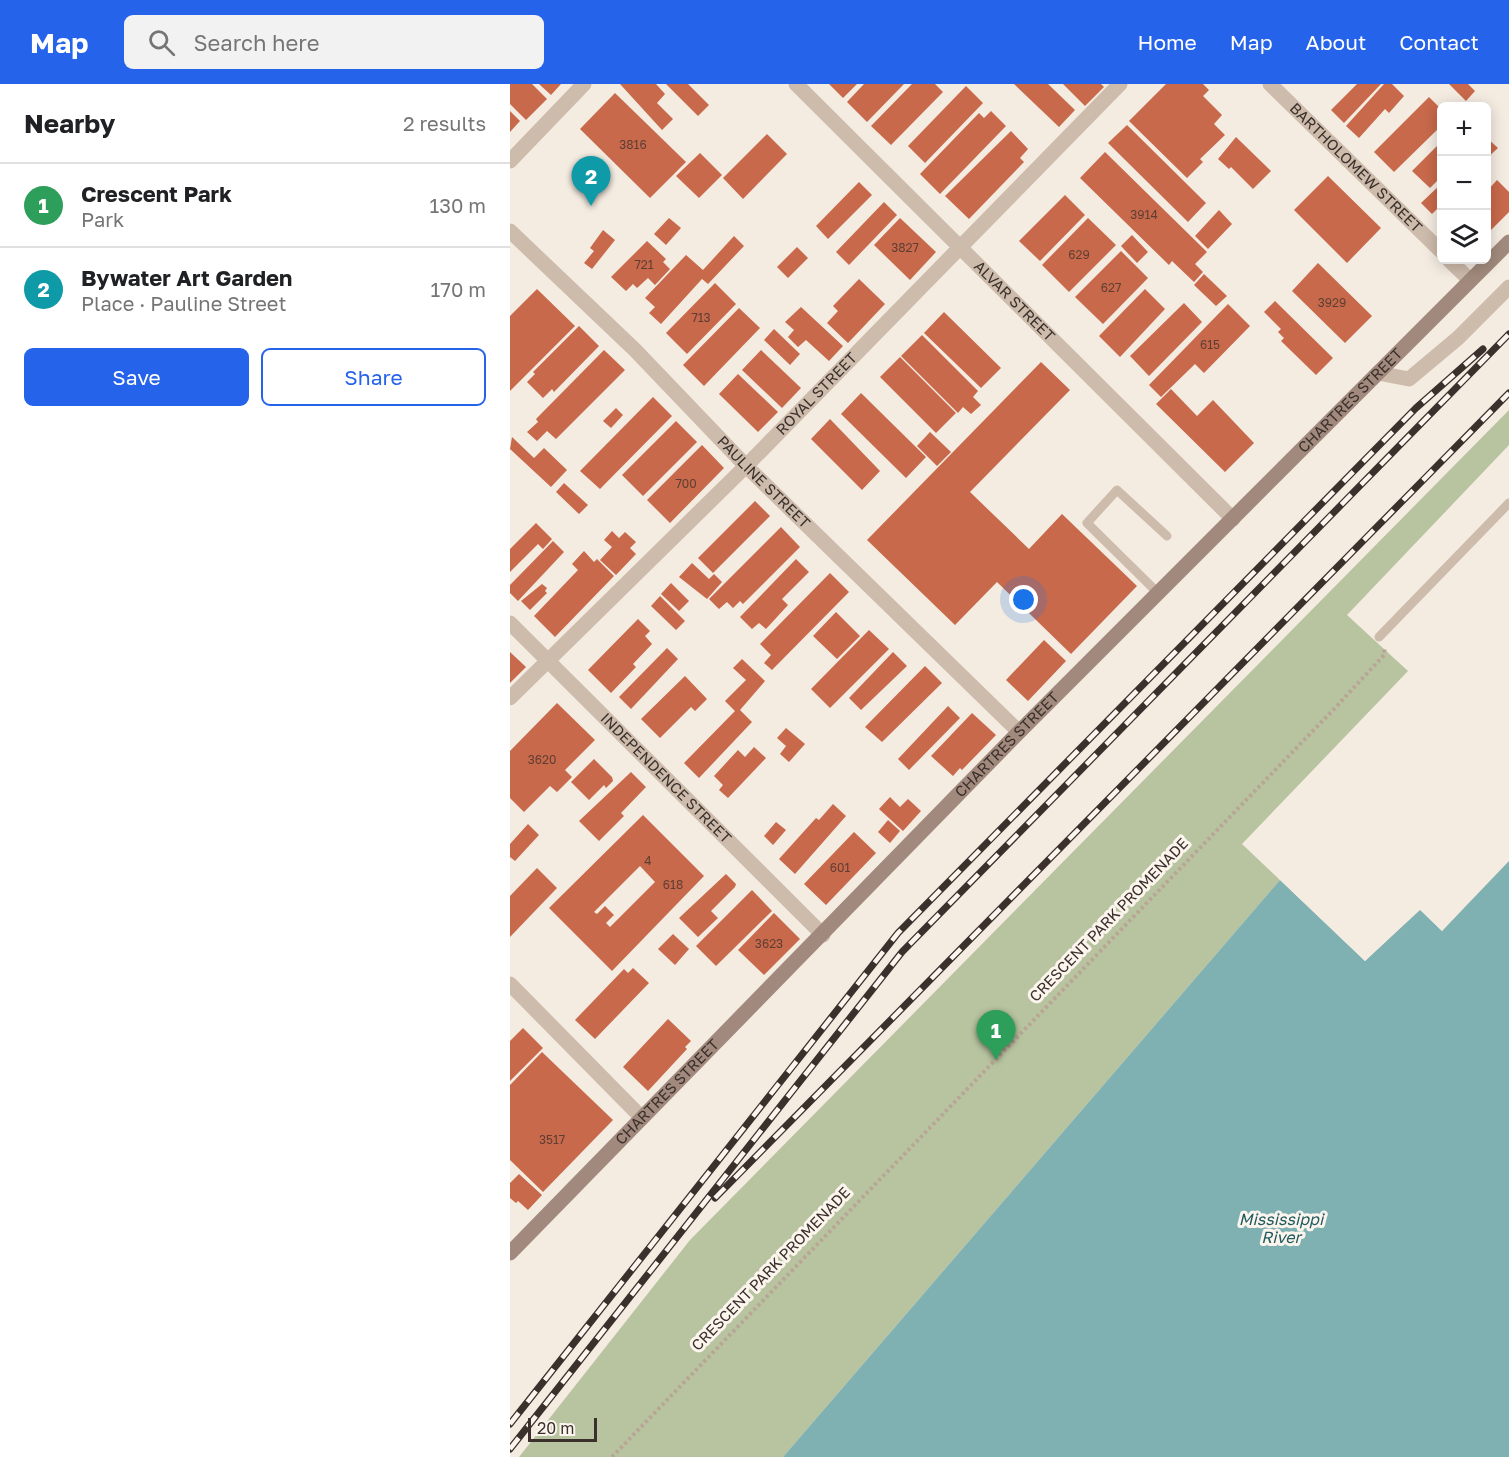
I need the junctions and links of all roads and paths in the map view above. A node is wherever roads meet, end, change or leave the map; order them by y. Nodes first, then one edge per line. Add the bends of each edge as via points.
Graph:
1 (584, 84) edge
2 (796, 84) edge
3 (1120, 84) edge
4 (1270, 84) edge
5 (510, 161) edge
6 (510, 231) edge
7 (1509, 242) edge
8 (962, 247) junction
9 (1437, 247) edge
10 (1453, 264) edge
11 (1470, 280) junction
12 (1509, 286) edge
13 (1378, 373) junction
14 (746, 466) junction
15 (1509, 503) edge
16 (1233, 519) junction
17 (1167, 536) dead end
18 (1159, 594) junction
19 (510, 623) edge
20 (1379, 637) joint
21 (547, 660) junction
22 (510, 698) edge
23 (1019, 732) junction
24 (823, 935) junction
25 (510, 984) edge
26 (642, 1118) junction
27 (510, 1253) edge
28 (612, 1457) edge

1 - 5 street
2 - 8 street, ALVAR STREET
3 - 8 street, ROYAL STREET
4 - 9 street, BARTHOLOMEW STREET
6 - 14 street, PAULINE STREET via 635,350
7 - 11 street, CHARTRES STREET
8 - 14 street, ROYAL STREET
8 - 16 street, ALVAR STREET
10 - 11 street
11 - 13 street, CHARTRES STREET
12 - 13 street via 1458,338 1409,379
13 - 16 street, CHARTRES STREET
14 - 21 street, ROYAL STREET
14 - 23 street, PAULINE STREET
15 - 20 lane
16 - 18 street, CHARTRES STREET
17 - 18 lane via 1117,490 1087,523
18 - 23 street, CHARTRES STREET
19 - 21 street, INDEPENDENCE STREET
20 - 28 path, CRESCENT PARK PROMENADE via 1385,654
21 - 22 street, ROYAL STREET
21 - 24 street, INDEPENDENCE STREET
23 - 24 street, CHARTRES STREET
24 - 26 street, CHARTRES STREET
25 - 26 street
26 - 27 street, CHARTRES STREET

